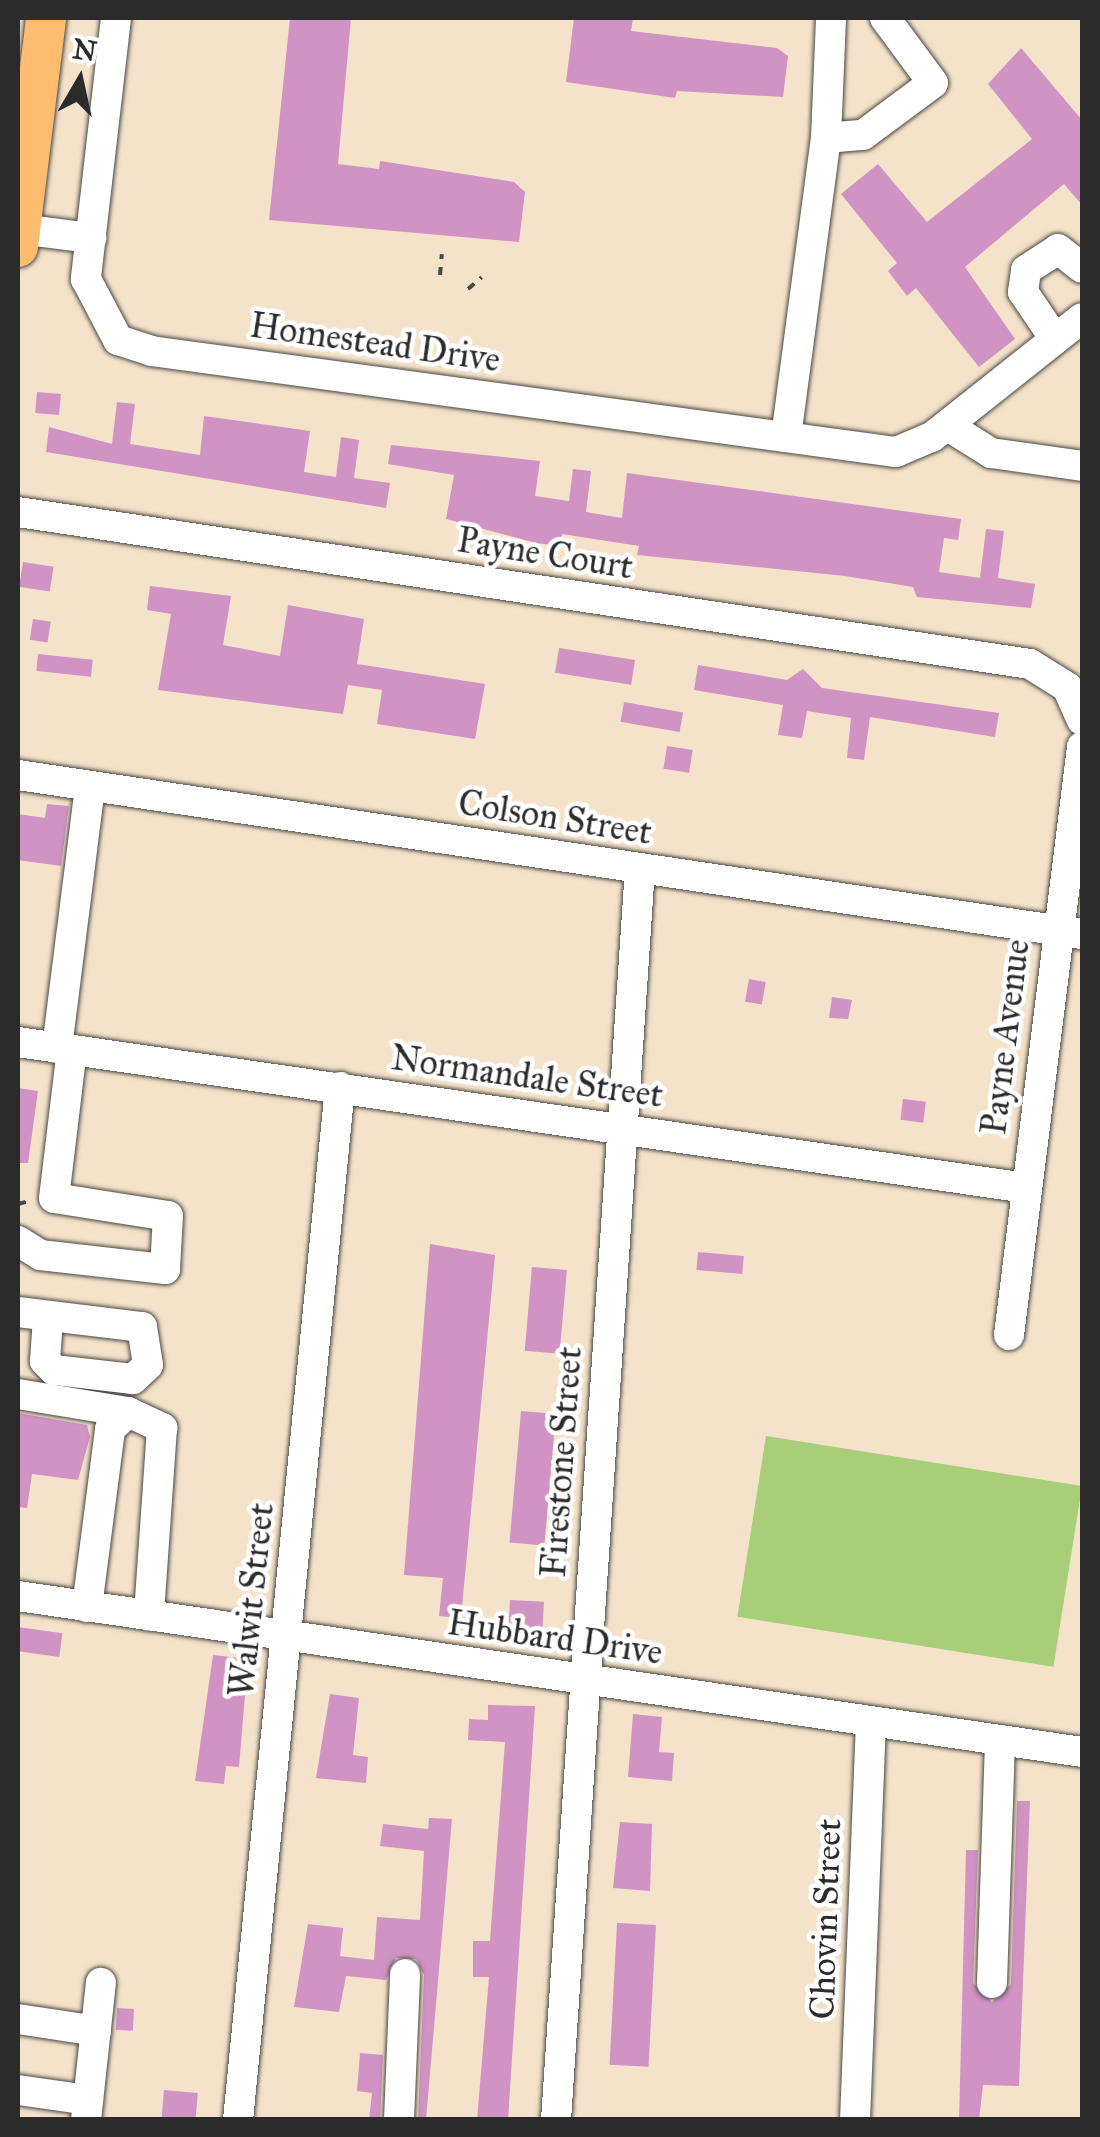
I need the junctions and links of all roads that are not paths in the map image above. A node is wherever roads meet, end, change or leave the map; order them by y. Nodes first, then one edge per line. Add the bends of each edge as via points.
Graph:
1 (46, 18) edge
2 (116, 18) edge
3 (831, 18) edge
4 (885, 18) edge
5 (826, 138) junction
6 (19, 238) edge
7 (91, 238) junction
8 (1082, 268) edge
9 (1082, 318) edge
10 (1056, 339) junction
11 (948, 426) junction
12 (786, 437) junction
13 (1082, 466) edge
14 (18, 512) edge
15 (1082, 720) edge
16 (1082, 747) edge
17 (18, 775) edge
18 (90, 786) junction
19 (640, 869) junction
20 (1069, 932) edge
21 (18, 1042) edge
22 (64, 1049) junction
23 (340, 1088) junction
24 (622, 1129) junction
25 (1026, 1188) junction
26 (54, 1198) junction
27 (25, 1242) edge
28 (18, 1312) edge
29 (48, 1318) dead end
30 (1008, 1335) dead end
31 (18, 1394) edge
32 (128, 1412) junction
33 (18, 1596) edge
34 (87, 1606) junction
35 (149, 1616) junction
36 (286, 1636) junction
37 (585, 1680) junction
38 (871, 1722) junction
39 (1000, 1740) junction
40 (1082, 1752) edge
41 (405, 1974) dead end
42 (101, 1983) dead end
43 (992, 1983) dead end
44 (18, 2019) edge
45 (96, 2031) junction
46 (18, 2090) edge
47 (87, 2110) edge
48 (238, 2120) edge
49 (399, 2120) edge
50 (556, 2120) edge
51 (855, 2120) edge

1 - 6 main road
2 - 7 street, Homestead Drive
3 - 5 street
4 - 5 street via 933,83 863,135
5 - 12 street
6 - 7 street
7 - 12 street, Homestead Drive via 86,279 95,312 118,340 150,351
8 - 10 street via 1058,249 1026,270 1024,292
9 - 10 street, Homestead Drive
10 - 11 street, Homestead Drive
11 - 12 street, Homestead Drive via 896,452
11 - 13 street via 991,453
14 - 15 street, Payne Court via 1030,664 1058,678
16 - 20 street, Payne Avenue
17 - 18 street, Colson Street
18 - 19 street, Colson Street
18 - 22 street
19 - 20 street, Colson Street
19 - 24 street, Firestone Street
20 - 25 street, Payne Avenue
21 - 22 street, Normandale Street
22 - 23 street, Normandale Street
22 - 26 street
23 - 24 street, Normandale Street
23 - 36 street, Walwit Street
24 - 25 street, Normandale Street
24 - 37 street, Firestone Street
25 - 30 street, Payne Avenue
26 - 27 street via 41,1205
26 - 27 street via 168,1216 166,1269 40,1255
28 - 29 street
31 - 32 street
32 - 34 street via 110,1429
32 - 35 street via 162,1428
33 - 34 street, Hubbard Drive
34 - 35 street, Hubbard Drive
35 - 36 street, Hubbard Drive
36 - 37 street, Hubbard Drive
36 - 48 street, Walwit Street
37 - 38 street, Hubbard Drive
37 - 50 street, Firestone Street
38 - 39 street, Hubbard Drive
38 - 51 street, Chovin Street
39 - 40 street, Hubbard Drive
39 - 43 street
41 - 49 street
42 - 45 street
44 - 45 street
45 - 47 street
46 - 47 street

